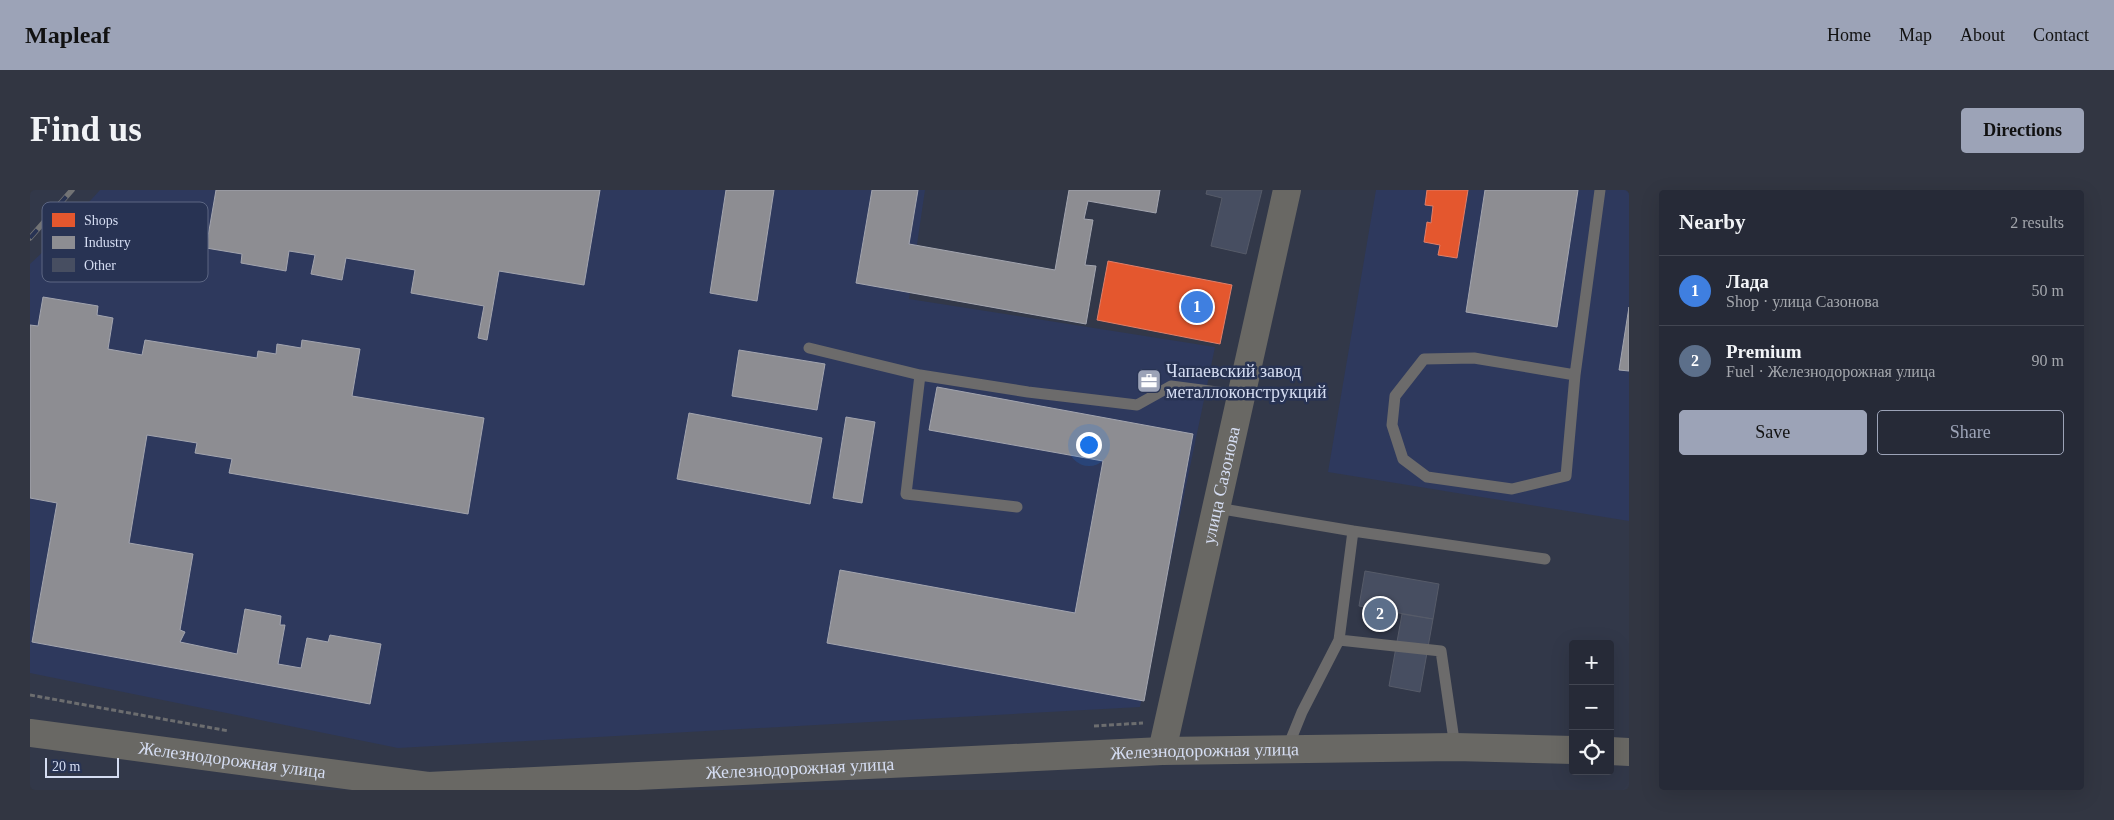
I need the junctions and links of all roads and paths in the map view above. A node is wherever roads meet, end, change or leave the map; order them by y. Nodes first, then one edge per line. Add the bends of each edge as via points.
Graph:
1 (1287, 190) edge
2 (1600, 190) edge
3 (809, 348) dead end
4 (920, 375) junction
5 (1575, 375) junction
6 (1240, 395) junction
7 (1017, 507) dead end
8 (1216, 508) junction
9 (1353, 531) junction
10 (1545, 559) dead end
11 (1339, 640) junction
12 (30, 695) edge
13 (1168, 721) junction
14 (1084, 726) dead end
15 (30, 732) edge
16 (236, 732) dead end
17 (1455, 747) junction
18 (1287, 749) junction
19 (1569, 750) edge
20 (1614, 751) edge
21 (1162, 752) junction
22 (1629, 752) edge

1 - 6 main road, улица Сазонова
2 - 5 lane
3 - 4 lane
4 - 6 lane via 1138,405 1171,386
4 - 7 lane via 906,494
5 - 5 lane via 1474,358 1424,359 1395,396 1392,425 1403,459 1427,477 1512,489 1566,476
6 - 8 main road, улица Сазонова
8 - 9 lane
8 - 13 main road, улица Сазонова
9 - 10 lane
9 - 11 lane
11 - 17 lane via 1441,651
11 - 18 lane
12 - 16 path
13 - 14 path
13 - 21 main road, улица Сазонова
15 - 21 main road, Железнодорожная улица via 428,786
17 - 18 main road, Железнодорожная улица
17 - 19 main road, Железнодорожная улица
18 - 21 main road, Железнодорожная улица
20 - 22 main road

